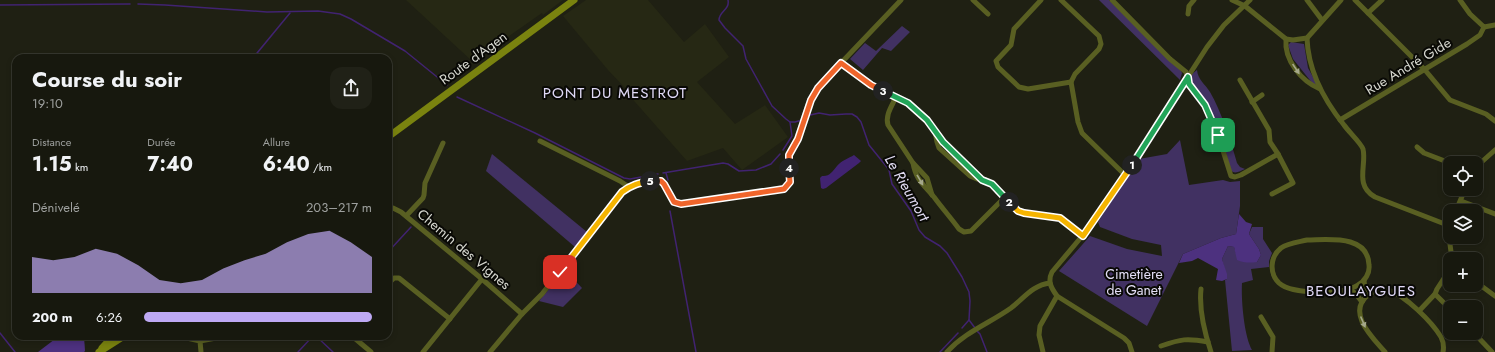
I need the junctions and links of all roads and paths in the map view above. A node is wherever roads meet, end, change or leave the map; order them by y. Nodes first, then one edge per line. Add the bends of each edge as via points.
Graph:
1 (574, 0) edge
2 (900, 0) edge
3 (973, 0) edge
4 (1041, 0) edge
5 (1061, 0) edge
6 (1112, 0) edge
7 (1194, 0) edge
8 (1232, 0) edge
9 (1250, 0) edge
10 (1307, 0) edge
11 (1340, 0) edge
12 (1355, 0) edge
13 (1382, 0) edge
14 (1460, 0) edge
15 (1245, 6) junction
16 (1368, 13) junction
17 (988, 14) dead end
18 (1188, 14) dead end
19 (1322, 20) junction
20 (1495, 25) edge
21 (1484, 27) junction
22 (1307, 38) junction
23 (1286, 39) junction
24 (841, 63) junction
25 (1426, 70) junction
26 (1188, 77) junction
27 (1240, 80) dead end
28 (1071, 82) junction
29 (1320, 89) junction
30 (1262, 95) dead end
31 (896, 97) junction
32 (1252, 102) junction
33 (1340, 120) junction
34 (1495, 121) edge
35 (392, 135) edge
36 (540, 141) dead end
37 (443, 143) dead end
38 (1417, 147) dead end
39 (1495, 150) edge
40 (1278, 154) junction
41 (1483, 160) edge
42 (1443, 161) edge
43 (1125, 175) junction
44 (629, 187) junction
45 (1272, 194) dead end
46 (1463, 196) edge
47 (1004, 198) junction
48 (1461, 201) junction
49 (1460, 204) edge
50 (392, 209) edge
51 (1495, 214) edge
52 (406, 216) junction
53 (1443, 224) edge
54 (1083, 236) junction
55 (482, 279) junction
56 (1443, 279) edge
57 (392, 280) edge
58 (1050, 280) junction
59 (1364, 280) junction
60 (1483, 287) edge
61 (1201, 289) dead end
62 (1349, 289) junction
63 (1373, 292) junction
64 (1435, 294) junction
65 (1058, 296) junction
66 (1495, 296) edge
67 (1362, 302) junction
68 (1443, 302) edge
69 (1419, 311) junction
70 (522, 314) junction
71 (1261, 318) dead end
72 (450, 319) junction
73 (110, 340) edge
74 (118, 340) edge
75 (196, 340) edge
76 (205, 340) edge
77 (357, 340) edge
78 (1481, 340) edge
79 (200, 341) junction
80 (1208, 342) junction
81 (1161, 346) dead end
82 (100, 351) edge
83 (201, 352) edge
84 (371, 352) edge
85 (423, 352) edge
86 (490, 352) edge
87 (947, 352) edge
88 (1043, 352) edge
89 (1132, 352) edge
90 (1211, 352) edge
91 (1272, 352) edge
92 (1385, 352) edge
93 (1443, 352) edge
94 (1492, 352) edge

1 - 35 main road, Route d'Agen
2 - 24 street
3 - 17 street
4 - 28 street via 1014,29 1011,45 998,58 996,64 1022,89
5 - 28 street via 1099,36 1100,40 1099,49 1075,74
6 - 26 street via 1186,72
7 - 18 street via 1189,6
8 - 15 street
9 - 15 street
10 - 19 street
11 - 19 street
12 - 16 street
13 - 16 street
14 - 21 street
15 - 23 street
15 - 26 street via 1207,47
16 - 25 street
19 - 22 street
20 - 21 street
21 - 25 street, Rue André Gide via 1480,35
22 - 23 street
22 - 29 street via 1311,66
23 -> 29 street via 1288,56 1298,72 1310,85
24 - 31 street via 871,85
24 - 44 street via 813,95 798,139 789,155 790,179 784,189 681,204 674,202 661,181 637,183
25 - 33 street, Rue André Gide
25 - 34 street via 1450,100 1486,114
26 - 40 street via 1189,84 1210,114 1231,176 1241,175
26 - 43 street
27 - 32 street
28 - 43 street via 1082,133
29 - 33 street
30 - 32 street
31 - 47 street via 908,103 927,120 935,132 982,180 992,184
31 - 47 street via 888,115 888,125 927,178 932,195 959,229 964,232 971,231
32 - 40 street via 1269,130 1270,142
33 - 53 street via 1363,149 1362,176 1370,195
36 - 44 street
37 - 52 street via 425,183 423,198
38 - 42 street via 1424,154
39 - 41 street
40 - 45 street via 1293,183
43 - 54 street
44 - 70 street via 622,192 542,294
46 - 48 street
47 - 54 street via 1018,211 1063,219
48 - 49 street
48 - 51 street
50 - 52 street, Chemin des Vignes via 398,210
52 - 55 street, Chemin des Vignes
54 - 58 street via 1052,272
55 - 70 street, Chemin des Vignes
55 - 72 street
56 - 64 street
57 - 72 street via 399,278
58 - 65 street
58 - 87 street via 955,343
59 - 62 street
59 - 62 street via 1368,274 1369,260 1362,247 1350,241 1307,240 1288,244 1276,253 1273,274 1282,286 1310,292
59 - 63 street via 1364,286
60 - 66 street
61 - 80 street via 1200,298
62 - 67 street
63 - 67 street
63 - 69 street via 1387,290 1395,293
64 - 68 street
64 - 69 street
65 - 88 street via 1040,326 1039,335
65 - 89 street via 1124,338
67 -> 92 street via 1360,318 1363,325
69 - 93 street via 1441,337
70 - 86 street
71 - 91 street via 1273,337
72 - 85 street
73 - 82 main road
74 - 82 main road
75 - 79 street
76 - 79 street
77 - 84 street
78 - 94 street
79 - 83 street
80 - 81 street via 1190,338
80 - 90 street

